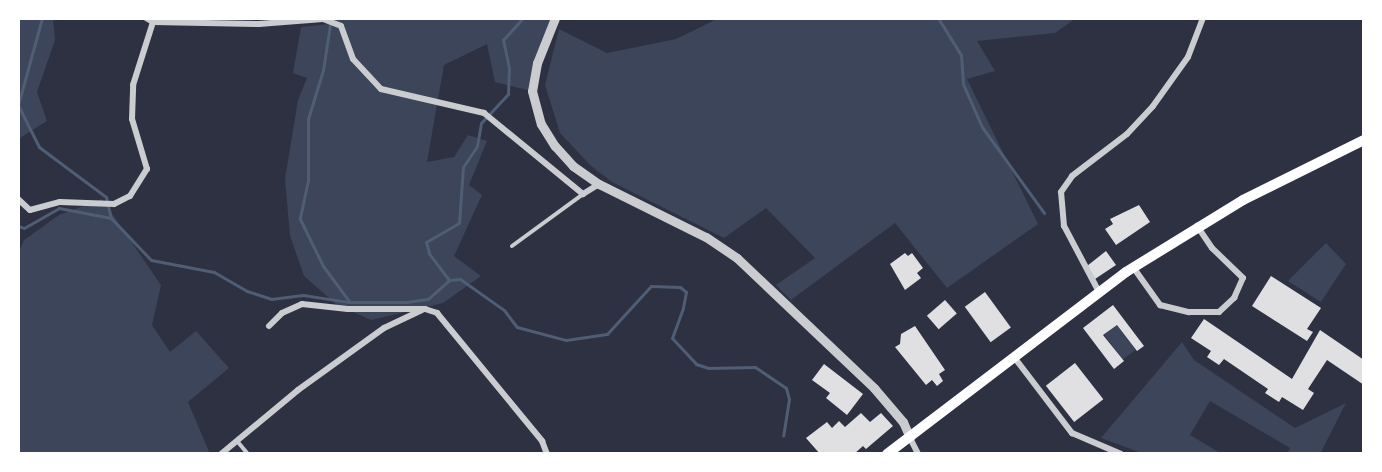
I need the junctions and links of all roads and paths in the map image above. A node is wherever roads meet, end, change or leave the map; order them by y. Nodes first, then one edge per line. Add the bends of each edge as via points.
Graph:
1 (146, 18) edge
2 (555, 18) edge
3 (1203, 18) edge
4 (323, 19) edge
5 (153, 22) junction
6 (1364, 140) edge
7 (599, 184) junction
8 (583, 194) junction
9 (18, 199) edge
10 (1197, 226) junction
11 (512, 246) dead end
12 (1133, 267) junction
13 (1099, 292) junction
14 (425, 309) junction
15 (268, 326) dead end
16 (1014, 357) junction
17 (910, 438) junction
18 (235, 440) junction
19 (221, 454) edge
20 (248, 454) edge
21 (547, 454) edge
22 (887, 454) edge
23 (918, 454) edge
24 (1121, 454) edge

1 - 5 street
2 - 7 street via 537,63 533,103 555,146 573,166
3 - 13 street via 1188,57 1152,106 1127,134 1072,176 1061,192 1064,226
4 - 5 street via 259,24
4 - 8 street via 341,26 353,59 381,89 484,112
5 - 9 street via 133,85 132,108 147,169 130,196 114,204 60,202 30,210
6 - 10 main road via 1289,175
7 - 8 street
7 - 17 street via 706,237 737,258 874,388 903,422
8 - 11 lane
10 - 12 main road
10 - 12 street via 1212,248 1243,278 1234,298 1219,312 1189,312 1160,305
12 - 13 main road
13 - 16 main road
14 - 15 street via 348,309 302,304 282,313
14 - 18 street via 384,328
14 - 21 street via 437,313 542,441
16 - 17 main road
16 - 24 street via 1072,433
17 - 22 main road
17 - 23 street
18 - 19 street
18 - 20 lane

